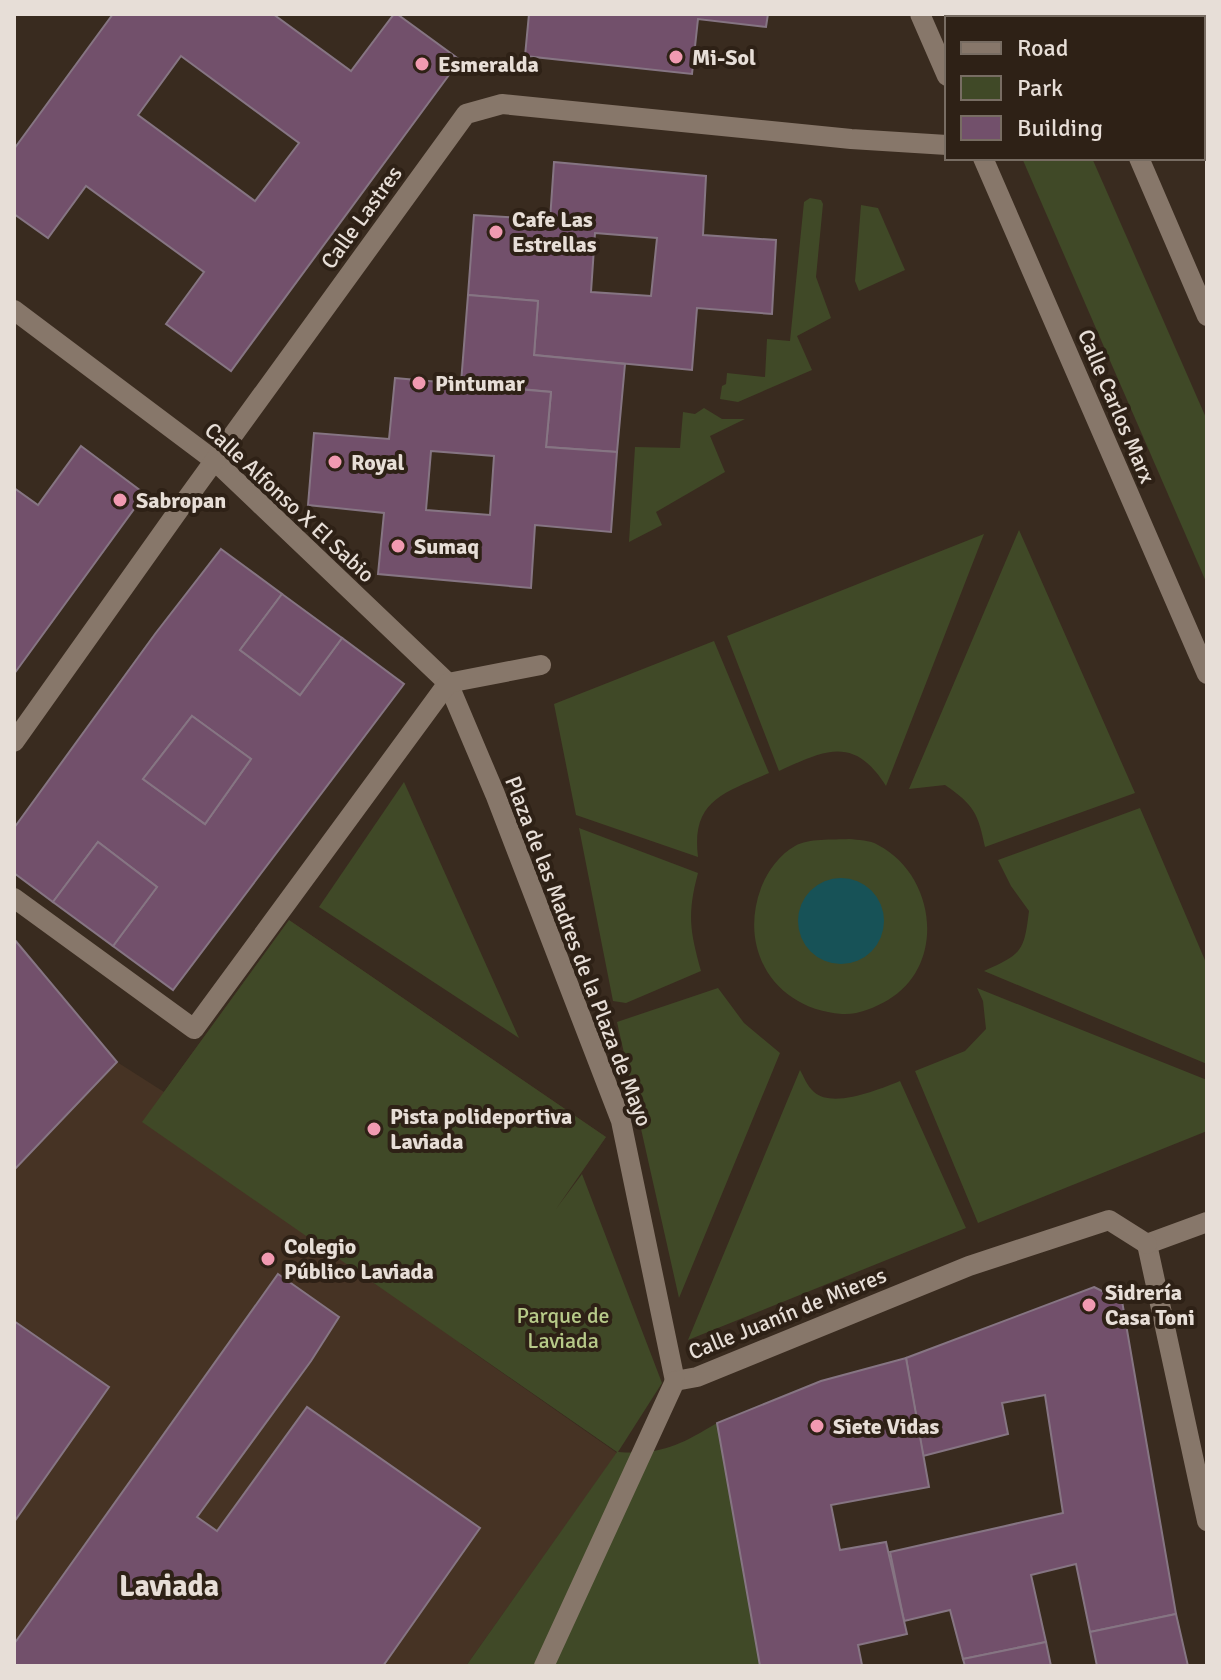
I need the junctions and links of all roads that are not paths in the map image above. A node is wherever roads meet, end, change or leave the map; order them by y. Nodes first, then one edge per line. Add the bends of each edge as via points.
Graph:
1 (920, 14) edge
2 (945, 71) edge
3 (945, 145) edge
4 (984, 160) edge
5 (1140, 160) edge
6 (14, 310) edge
7 (1207, 316) edge
8 (215, 461) junction
9 (541, 665) dead end
10 (1207, 674) edge
11 (448, 683) junction
12 (14, 742) edge
13 (14, 898) edge
14 (1207, 1222) edge
15 (1147, 1244) junction
16 (675, 1381) junction
17 (1207, 1521) edge
18 (544, 1666) edge

1 - 2 street
3 - 8 street, Calle Lastres via 502,104 466,114
4 - 10 street, Calle Carlos Marx
5 - 7 street
6 - 8 street, Calle Alfonso X El Sabio
8 - 11 street, Calle Alfonso X El Sabio
8 - 12 street, Calle Lastres
9 - 11 street
11 - 13 street via 194,1029
11 - 16 street, Plaza de las Madres de la Plaza de Mayo via 621,1121
14 - 15 street
15 - 16 street, Calle Juanín de Mieres via 1109,1220 969,1266 697,1377
15 - 17 street
16 - 18 street, Calle Juanín de Mieres

